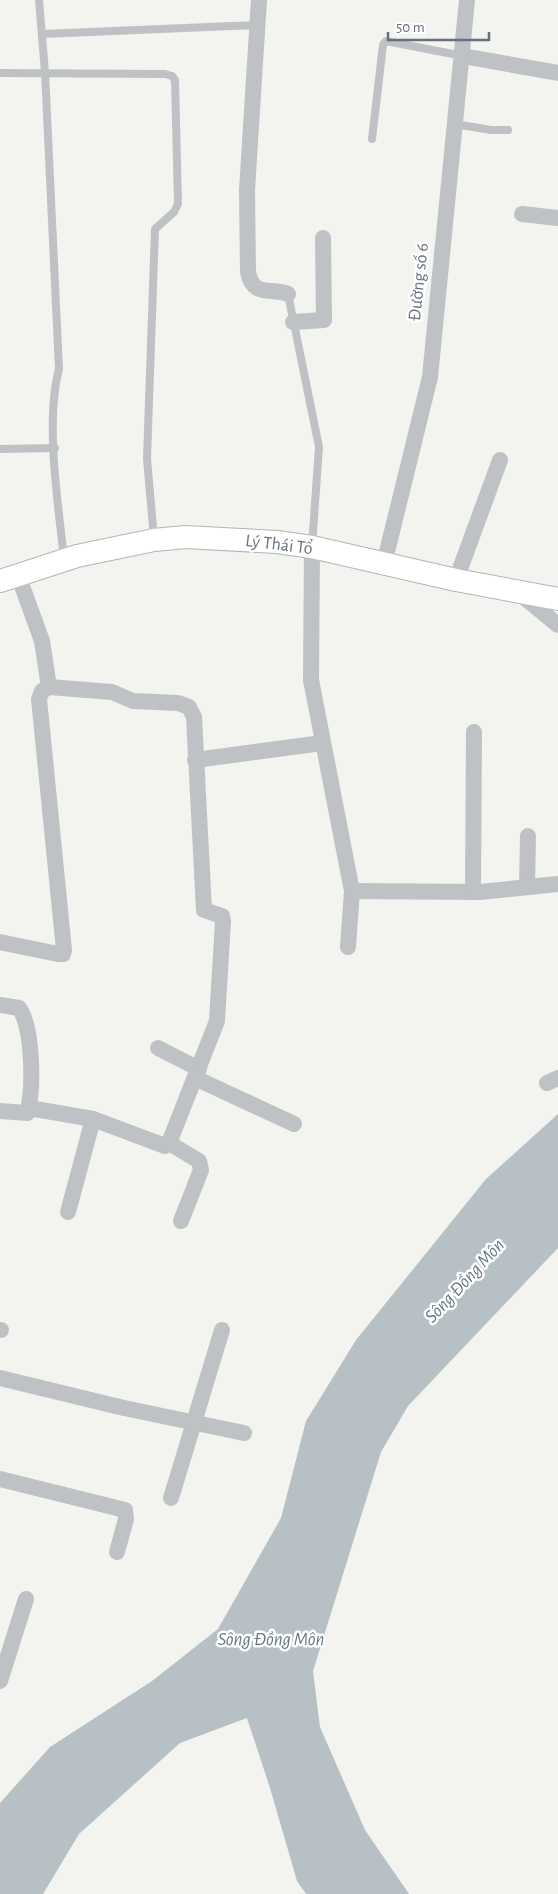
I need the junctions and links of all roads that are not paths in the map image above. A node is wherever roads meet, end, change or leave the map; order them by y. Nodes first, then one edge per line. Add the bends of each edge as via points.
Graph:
1 (39, 0) edge
2 (260, 0) edge
3 (467, 0) edge
4 (258, 25) junction
5 (42, 34) junction
6 (463, 56) junction
7 (45, 72) junction
8 (0, 73) edge
9 (558, 73) edge
10 (456, 124) junction
11 (508, 130) dead end
12 (372, 139) dead end
13 (522, 214) dead end
14 (558, 218) edge
15 (323, 238) dead end
16 (288, 294) joint
17 (294, 322) junction
18 (55, 448) junction
19 (0, 449) edge
20 (500, 460) dead end
21 (154, 540) junction
22 (312, 547) junction
23 (64, 560) junction
24 (384, 564) junction
25 (9, 578) edge
26 (456, 580) junction
27 (517, 592) junction
28 (558, 599) edge
29 (558, 625) edge
30 (49, 688) junction
31 (474, 732) dead end
32 (322, 742) junction
33 (195, 760) junction
34 (528, 836) dead end
35 (558, 884) edge
36 (527, 886) junction
37 (352, 891) junction
38 (473, 892) junction
39 (0, 942) edge
40 (348, 947) dead end
41 (0, 1005) edge
42 (158, 1048) dead end
43 (197, 1073) junction
44 (29, 1108) junction
45 (0, 1111) edge
46 (93, 1119) junction
47 (294, 1124) dead end
48 (169, 1143) junction
49 (68, 1212) dead end
50 (181, 1222) dead end
51 (222, 1330) dead end
52 (0, 1378) edge
53 (194, 1422) junction
54 (244, 1432) dead end
55 (0, 1479) edge
56 (171, 1498) dead end
57 (117, 1552) dead end
58 (26, 1599) dead end
59 (0, 1680) edge

1 - 5 lane
2 - 4 street
3 - 6 street, Đường số 6
4 - 5 lane
4 - 16 street via 247,190 248,272 256,287
5 - 7 lane
6 - 9 street
6 - 10 street, Đường số 6
6 - 12 lane via 386,41
7 - 8 lane
7 - 18 lane via 59,369 54,389
7 - 21 lane via 165,74 175,80 178,204 174,212 154,229 146,459
10 - 11 lane
10 - 24 street, Đường số 6 via 430,377
13 - 14 street
15 - 17 street via 324,320
16 - 17 lane
17 - 22 lane via 319,447
18 - 19 lane
18 - 23 lane
20 - 26 street
21 - 22 main road, Lý Thái Tổ via 186,537
21 - 23 main road, Lý Thái Tổ
22 - 24 main road, Lý Thái Tổ
22 - 32 street via 309,662
23 - 25 main road, Lý Thái Tổ
24 - 26 main road, Lý Thái Tổ
25 - 30 street via 42,641
26 - 27 main road, Lý Thái Tổ
27 - 28 main road, Lý Thái Tổ
27 - 29 street
30 - 33 street via 112,692 134,701 178,703 189,707 194,717
30 - 39 street via 42,691 39,699 64,950 63,954 58,954
31 - 38 street
32 - 33 street
32 - 37 street
33 - 43 street via 203,906 207,912 222,916 223,921 217,1021
34 - 36 street
35 - 36 street
36 - 38 street
37 - 38 street
37 - 40 street
41 - 44 street via 19,1008 30,1034
42 - 43 street
43 - 47 street
43 - 48 street
44 - 45 street via 24,1114
44 - 46 street
46 - 48 street via 160,1145
46 - 49 street
48 - 50 street via 201,1165
51 - 53 street
52 - 53 street
53 - 54 street
53 - 56 street
55 - 57 street via 125,1510 126,1519
58 - 59 street

